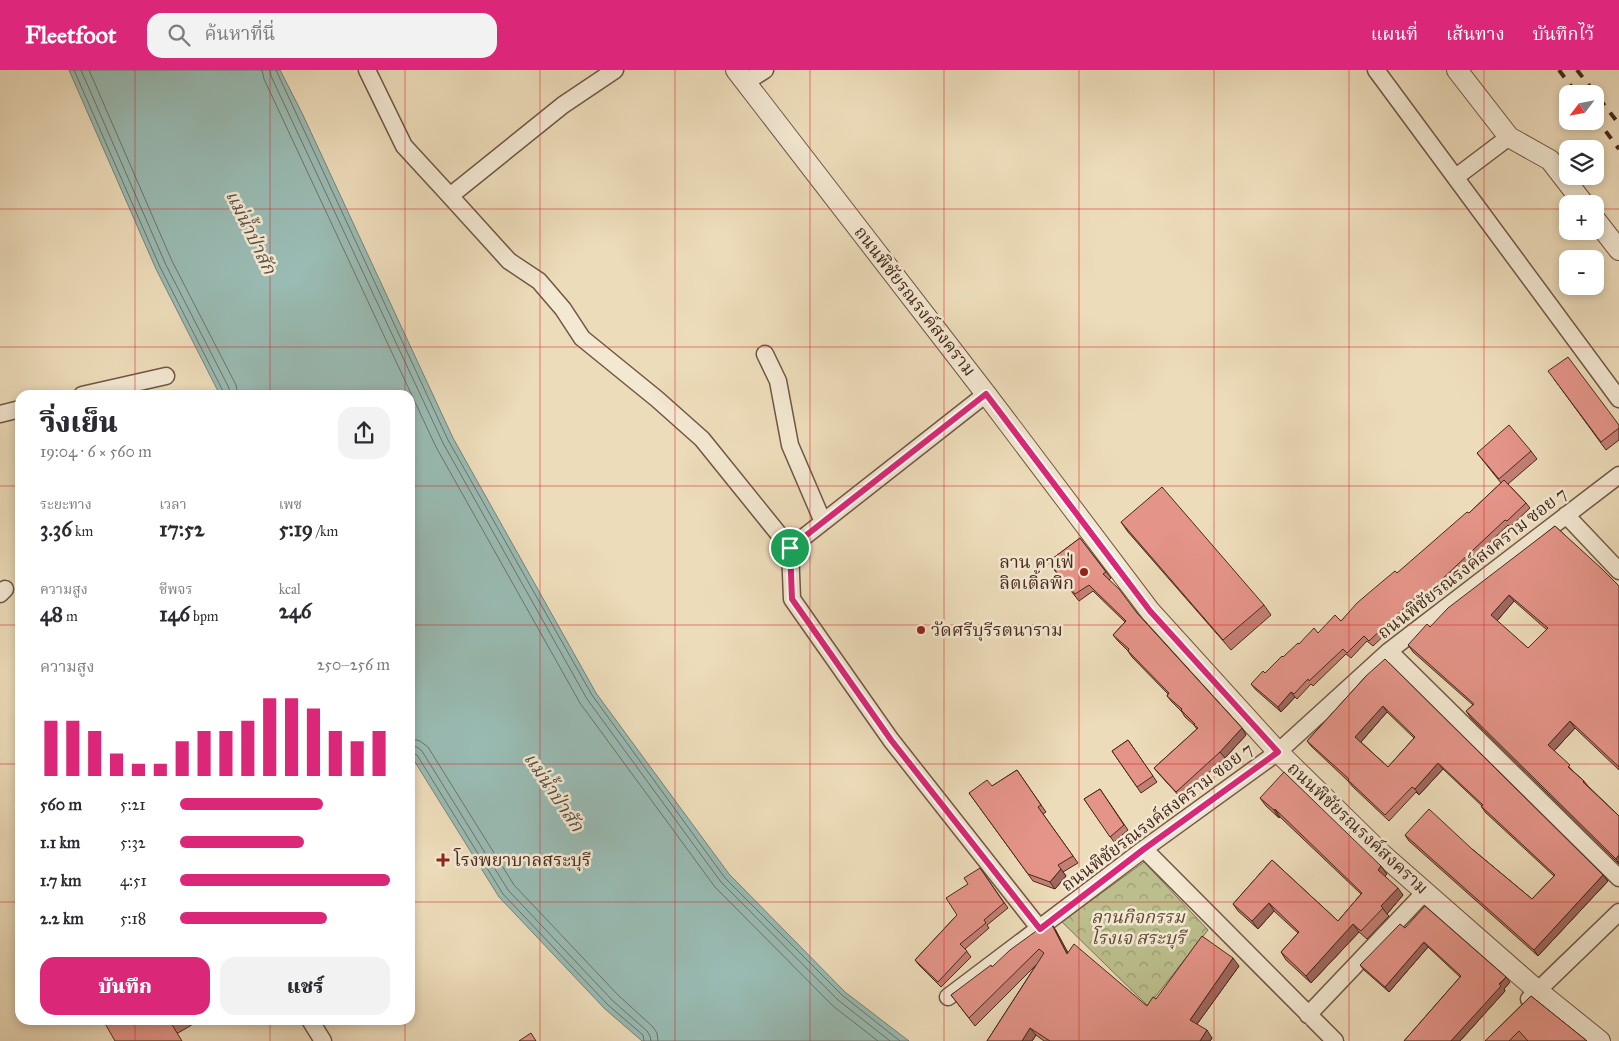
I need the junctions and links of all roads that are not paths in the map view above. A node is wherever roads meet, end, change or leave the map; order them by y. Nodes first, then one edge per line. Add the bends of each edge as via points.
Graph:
1 (367, 70) edge
2 (615, 70) edge
3 (765, 70) edge
4 (1376, 70) edge
5 (1457, 70) edge
6 (741, 76) edge
7 (1509, 138) junction
8 (1456, 177) junction
9 (1577, 195) edge
10 (450, 196) junction
11 (1604, 230) edge
12 (1619, 250) edge
13 (765, 354) dead end
14 (166, 376) dead end
15 (104, 390) edge
16 (986, 394) junction
17 (1619, 398) edge
18 (15, 410) edge
19 (0, 414) edge
20 (1619, 475) edge
21 (1566, 516) junction
22 (823, 522) junction
23 (790, 548) junction
24 (1619, 571) edge
25 (1389, 651) junction
26 (1278, 752) junction
27 (1144, 849) junction
28 (1619, 878) edge
29 (1425, 892) junction
30 (1619, 912) edge
31 (1040, 929) junction
32 (1538, 990) junction
33 (948, 997) dead end
34 (1519, 1010) edge
35 (1308, 1015) junction
36 (313, 1025) edge
37 (323, 1041) edge
38 (1335, 1041) edge
39 (1600, 1041) edge

1 - 10 street via 404,146
2 - 10 street via 563,105
3 - 6 street
4 - 8 street
5 - 7 street
6 - 16 street, ถนนพิชัยรณรงค์สงคราม
7 - 8 street
7 - 9 street via 1550,160
8 - 17 street
10 - 23 street via 509,261 539,281 582,338 702,439
11 - 12 street
13 - 22 street via 778,381 790,445
14 - 15 street
16 - 22 street
16 - 26 street, ถนนพิชัยรณรงค์สงคราม via 1150,611
18 - 19 street
20 - 21 street, ถนนพิชัยรณรงค์สงคราม ซอย 7
21 - 24 street
21 - 25 street, ถนนพิชัยรณรงค์สงคราม ซอย 7
22 - 23 street
23 - 31 street via 792,599 891,740
25 - 26 street, ถนนพิชัยรณรงค์สงคราม ซอย 7
25 - 28 street
26 - 27 street, ถนนพิชัยรณรงค์สงคราม ซอย 7
26 - 29 street, ถนนพิชัยรณรงค์สงคราม via 1382,855
27 - 31 street, ถนนพิชัยรณรงค์สงคราม ซอย 7
27 - 35 street
29 - 32 street, ถนนพิชัยรณรงค์สงคราม
29 - 35 street
30 - 32 street
31 - 33 street, ถนนพิชัยรณรงค์สงคราม ซอย 7
32 - 34 street
32 - 39 street, ถนนพิชัยรณรงค์สงคราม
35 - 38 street
36 - 37 street

